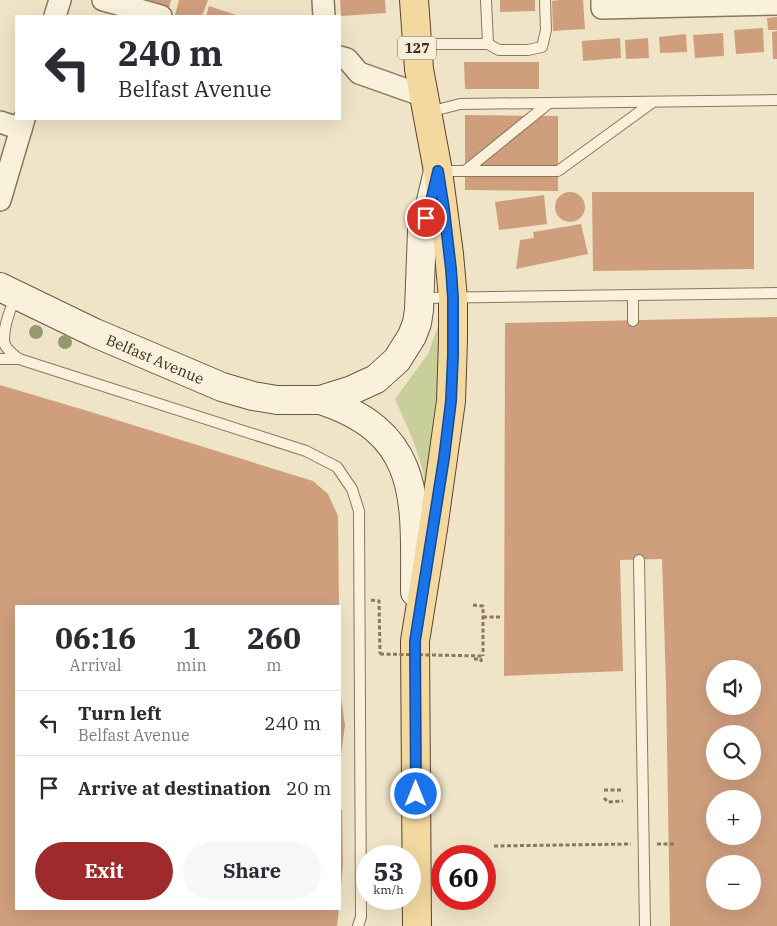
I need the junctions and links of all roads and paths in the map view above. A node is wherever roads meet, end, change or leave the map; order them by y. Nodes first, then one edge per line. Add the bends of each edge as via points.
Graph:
1 (60, 0) edge
2 (103, 0) edge
3 (323, 0) edge
4 (414, 0) edge
5 (486, 0) edge
6 (545, 0) edge
7 (602, 0) edge
8 (777, 4) edge
9 (55, 15) edge
10 (157, 15) edge
11 (324, 15) edge
12 (417, 44) junction
13 (488, 44) junction
14 (341, 57) edge
15 (350, 75) edge
16 (777, 100) edge
17 (653, 102) junction
18 (548, 103) junction
19 (425, 104) junction
20 (0, 122) edge
21 (23, 124) edge
22 (438, 171) junction
23 (465, 171) junction
24 (0, 200) edge
25 (6, 292) edge
26 (777, 293) edge
27 (633, 295) junction
28 (420, 298) junction
29 (453, 298) junction
30 (633, 321) dead end
31 (0, 359) edge
32 (19, 359) junction
33 (320, 400) junction
34 (638, 560) dead end
35 (379, 601) dead end
36 (473, 605) dead end
37 (483, 617) junction
38 (502, 617) dead end
39 (415, 641) junction
40 (474, 659) dead end
41 (481, 662) dead end
42 (604, 790) dead end
43 (623, 790) dead end
44 (604, 798) dead end
45 (623, 801) dead end
46 (644, 844) junction
47 (674, 844) dead end
48 (496, 846) edge
49 (358, 926) edge
50 (417, 926) edge
51 (646, 926) edge

1 - 9 street
2 - 10 street
3 - 11 street
4 - 12 main road, 127
5 - 13 lane
6 - 13 lane via 546,30 542,47 500,50
7 - 8 street via 602,8
12 - 13 lane
12 - 19 main road, 127
14 - 15 street via 347,59
15 - 19 street
16 - 17 lane
17 - 18 lane
17 - 23 lane via 558,171
18 - 19 lane
18 - 23 lane
19 - 22 main road, 127
20 - 21 street
21 - 24 street
22 - 23 lane
22 - 28 main road, Belfast Avenue via 422,231
22 - 29 main road, 127
25 - 32 lane via 5,345
25 - 33 main road, Belfast Avenue via 222,387 277,400
26 - 27 lane
27 - 29 lane
27 - 30 lane
28 - 29 lane
28 - 33 main road, Belfast Avenue via 412,336 397,360 376,378
29 - 39 main road, 127 via 451,401
31 - 32 lane
32 - 49 lane via 306,451 337,467 352,489 359,511 361,917
33 - 39 main road, Belfast Avenue via 339,406 376,429 394,449 406,472 414,522
34 - 46 lane
35 - 37 path, bridge via 380,654 483,656
36 - 37 path via 483,606
37 - 38 path
39 - 50 main road, 127
40 - 41 path via 481,659
42 - 43 path
44 - 45 path via 608,802
46 - 47 path
46 - 48 path
46 - 51 lane

